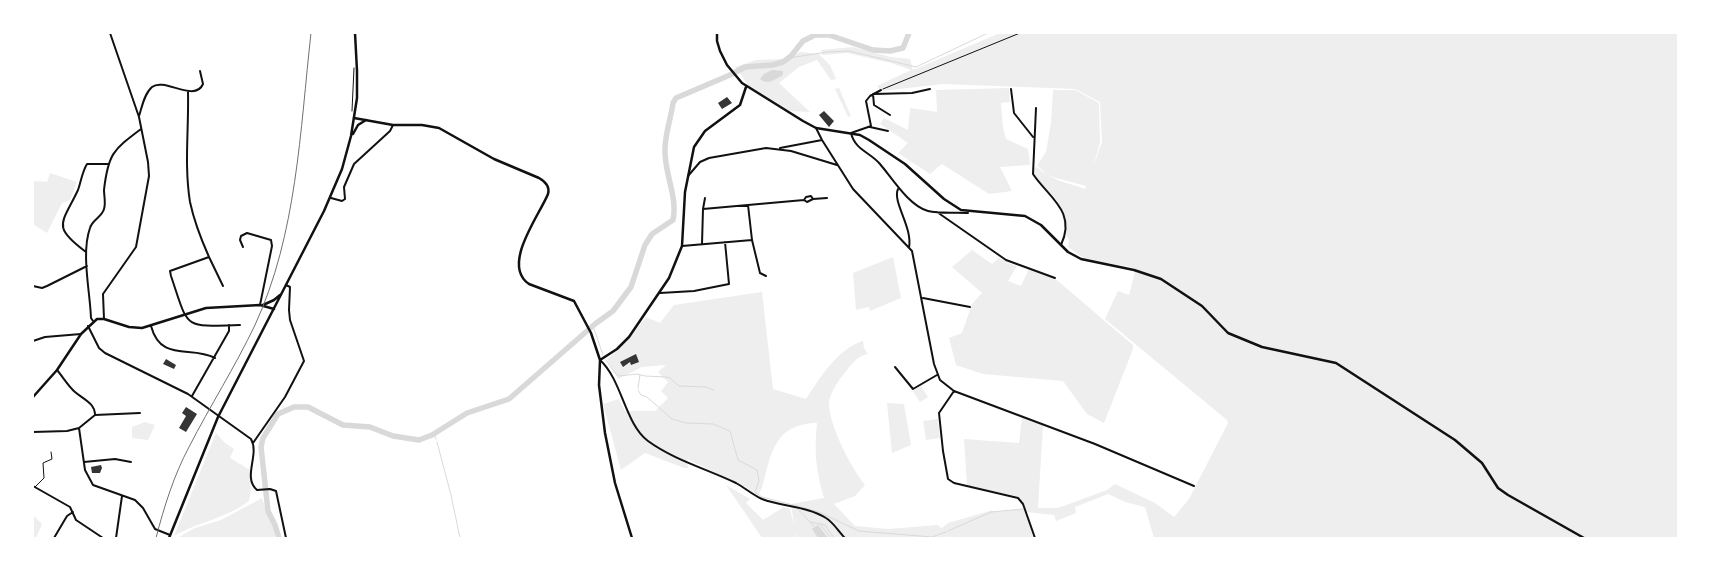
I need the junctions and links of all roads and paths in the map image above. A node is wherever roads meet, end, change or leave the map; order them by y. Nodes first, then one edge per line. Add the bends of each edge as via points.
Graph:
1 (110, 33) edge
2 (355, 33) edge
3 (717, 33) edge
4 (1020, 33) edge
5 (354, 66) dead end
6 (200, 71) dead end
7 (746, 87) junction
8 (930, 89) dead end
9 (1011, 89) dead end
10 (881, 90) joint
11 (188, 91) junction
12 (873, 94) junction
13 (1036, 108) dead end
14 (351, 114) dead end
15 (890, 115) dead end
16 (139, 117) junction
17 (354, 118) junction
18 (366, 120) junction
19 (393, 125) junction
20 (870, 127) junction
21 (816, 128) junction
22 (142, 129) junction
23 (888, 131) dead end
24 (851, 134) junction
25 (351, 136) junction
26 (1033, 138) junction
27 (822, 140) junction
28 (778, 148) junction
29 (108, 164) junction
30 (838, 165) junction
31 (688, 177) junction
32 (898, 189) junction
33 (331, 198) junction
34 (705, 198) dead end
35 (827, 198) dead end
36 (748, 205) junction
37 (703, 209) junction
38 (936, 212) junction
39 (968, 212) junction
40 (752, 240) junction
41 (725, 242) junction
42 (702, 244) junction
43 (1061, 245) junction
44 (682, 246) junction
45 (243, 247) dead end
46 (909, 248) junction
47 (86, 252) junction
48 (209, 257) junction
49 (87, 266) junction
50 (766, 276) dead end
51 (1055, 278) dead end
52 (286, 285) junction
53 (33, 286) edge
54 (223, 286) dead end
55 (282, 293) junction
56 (660, 293) junction
57 (923, 298) junction
58 (262, 305) junction
59 (970, 306) dead end
60 (274, 309) junction
61 (184, 315) junction
62 (104, 319) junction
63 (93, 321) junction
64 (229, 325) junction
65 (240, 325) dead end
66 (88, 326) junction
67 (151, 326) junction
68 (81, 334) junction
69 (33, 340) edge
70 (214, 358) junction
71 (600, 360) junction
72 (895, 367) dead end
73 (57, 370) junction
74 (937, 375) junction
75 (954, 391) junction
76 (192, 396) junction
77 (33, 397) edge
78 (140, 413) dead end
79 (95, 415) junction
80 (218, 417) junction
81 (79, 428) junction
82 (33, 432) edge
83 (253, 443) junction
84 (51, 452) dead end
85 (84, 462) junction
86 (131, 462) dead end
87 (1194, 486) dead end
88 (34, 487) edge
89 (122, 496) junction
90 (73, 512) junction
91 (170, 537) edge
92 (54, 538) edge
93 (103, 538) edge
94 (116, 538) edge
95 (286, 538) edge
96 (632, 538) edge
97 (845, 538) edge
98 (1035, 538) edge
99 (1584, 538) edge

1 - 16 street
2 - 17 street via 357,85
3 - 7 street via 720,51 736,77
4 - 10 path
5 - 14 path
6 - 11 street via 202,86
7 - 21 street
7 - 31 street via 744,97 737,108 705,131 697,141 691,153
8 - 12 street via 912,93
9 - 26 street via 1014,113
10 - 12 street
11 - 16 street via 163,84 155,85 146,96
11 - 48 street via 189,196
12 - 15 street via 874,106
12 - 20 street via 866,104
13 - 26 street
16 - 22 street
17 - 18 street
17 - 25 street
18 - 19 street
18 - 25 street via 358,125
19 - 33 street via 390,131 354,164 344,187 345,199 338,201
19 - 71 street via 439,128 494,159 546,183 549,193 525,239 520,258 520,272 529,284 574,301 591,333
20 - 23 street
20 - 24 street
21 - 24 street
21 - 27 street
22 - 29 street via 117,148
22 - 62 street via 149,176 139,234 132,254 103,294
24 - 32 street via 854,144 875,159
24 - 39 street via 865,137 880,146 905,164 944,199
25 - 33 street
26 - 43 street via 1033,174 1062,212 1066,233
27 - 28 street
27 - 30 street
28 - 30 street
28 - 31 street via 709,158 700,162
29 - 47 street via 104,192 105,207 90,226
29 - 47 street via 87,164 64,218 65,235
30 - 46 street via 861,199
31 - 44 street via 684,192
32 - 38 street via 927,211
32 - 46 street via 896,197 906,221 911,241
33 - 52 street
34 - 37 street
35 - 36 street via 814,199 811,202 804,200
36 - 37 street
36 - 40 street
37 - 42 street
38 - 39 street
38 - 51 street via 1006,260
39 - 43 street via 1026,216
40 - 41 street
40 - 50 street via 760,273
41 - 42 street
41 - 56 street via 728,284 694,291
42 - 44 street
43 - 99 street via 1071,254 1087,262 1134,270 1161,279 1202,306 1228,333 1262,347 1336,363 1455,440 1482,463 1498,488
44 - 56 street
45 - 58 street via 241,236 248,233 271,240
46 - 57 street via 914,255
47 - 49 street
48 - 54 street
48 - 61 street via 170,271
49 - 53 street via 42,288
49 - 63 street
52 - 55 street
52 - 83 street via 290,287 290,320 304,362 285,397
55 - 58 street
55 - 60 street
56 - 71 street via 629,337
57 - 59 street
57 - 74 street
58 - 60 street
58 - 61 street via 214,306
60 - 80 street
61 - 64 street via 196,325
61 - 67 street
62 - 63 street
62 - 67 street via 129,327
63 - 66 street
64 - 65 street
64 - 70 street via 229,331
66 - 68 street
66 - 76 street via 99,348 105,353
67 - 70 street via 154,337 165,347
68 - 69 street
68 - 73 street
70 - 76 street
71 - 96 street via 599,384 606,433 617,490
71 - 97 street via 612,374 627,408 647,440 758,497 827,518
72 - 74 street via 913,389
73 - 77 street
73 - 79 street via 75,392 89,402
74 - 75 street
75 - 87 street via 1095,444
75 - 98 street via 939,413 948,478 954,482 1018,498 1023,504
76 - 80 street
78 - 79 street
79 - 81 street
80 - 83 street via 242,432
80 - 91 street
81 - 82 street
81 - 85 street
83 - 95 street via 252,486 259,490 270,489 277,494
84 - 88 lane via 52,459 43,463 44,478
85 - 86 street
85 - 89 street via 85,472 93,485
88 - 90 street via 70,507
89 - 91 street via 139,503 155,529
89 - 94 street
90 - 92 street via 67,516
90 - 93 street via 76,520

